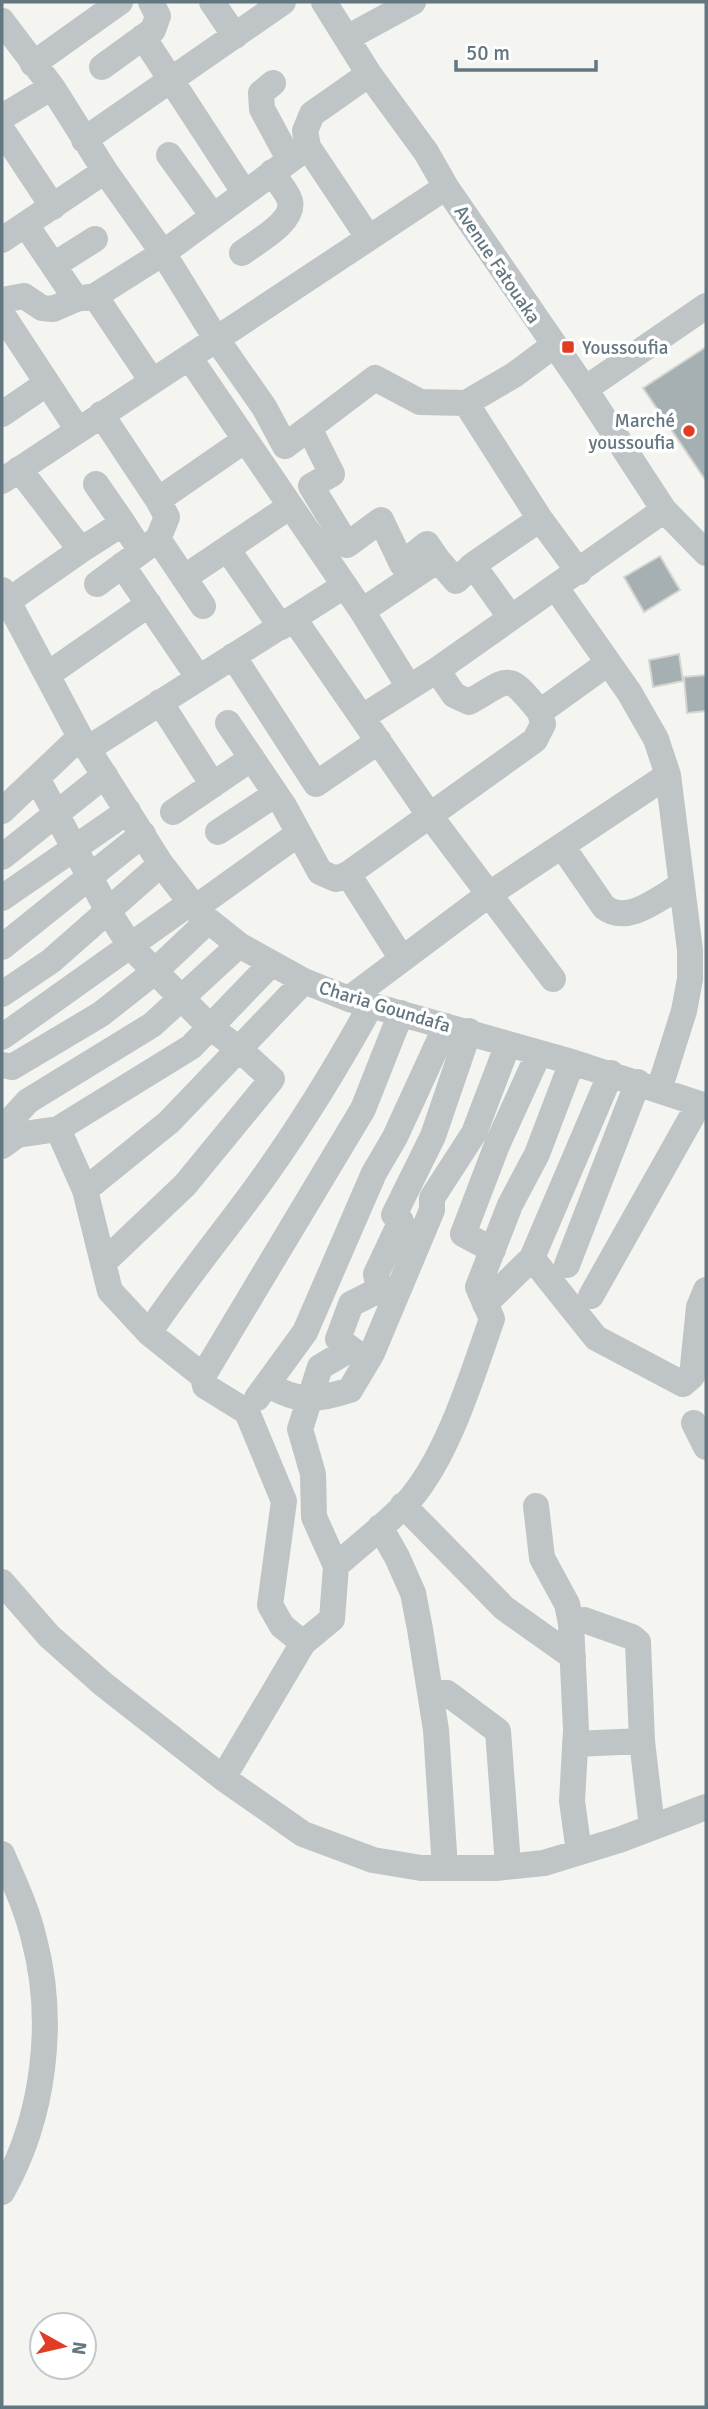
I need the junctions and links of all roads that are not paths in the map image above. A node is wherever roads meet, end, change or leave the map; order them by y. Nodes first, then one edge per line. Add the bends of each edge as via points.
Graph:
1 (120, 2) edge
2 (151, 2) edge
3 (212, 2) edge
4 (283, 2) edge
5 (324, 2) edge
6 (413, 2) edge
7 (2, 21) edge
8 (235, 36) junction
9 (143, 37) junction
10 (347, 38) junction
11 (33, 64) junction
12 (102, 67) dead end
13 (369, 74) junction
14 (172, 81) junction
15 (273, 83) dead end
16 (52, 87) junction
17 (2, 117) edge
18 (2, 130) edge
19 (85, 139) junction
20 (169, 155) dead end
21 (290, 159) junction
22 (104, 171) junction
23 (446, 187) junction
24 (244, 192) junction
25 (53, 207) junction
26 (213, 216) junction
27 (26, 225) junction
28 (368, 237) junction
29 (2, 240) edge
30 (95, 240) dead end
31 (163, 253) junction
32 (242, 253) dead end
33 (54, 265) junction
34 (85, 298) junction
35 (2, 300) edge
36 (706, 306) edge
37 (2, 314) edge
38 (215, 337) junction
39 (553, 346) junction
40 (10, 350) edge
41 (189, 357) junction
42 (152, 382) junction
43 (46, 384) junction
44 (585, 389) junction
45 (466, 403) junction
46 (2, 414) edge
47 (101, 414) junction
48 (309, 428) junction
49 (78, 430) junction
50 (245, 440) junction
51 (10, 475) edge
52 (96, 484) dead end
53 (158, 500) junction
54 (289, 507) junction
55 (664, 510) junction
56 (540, 519) junction
57 (123, 523) junction
58 (81, 550) junction
59 (228, 550) junction
60 (140, 552) junction
61 (706, 553) edge
62 (438, 560) junction
63 (473, 565) junction
64 (579, 572) junction
65 (184, 578) junction
66 (97, 583) dead end
67 (344, 586) junction
68 (556, 588) junction
69 (149, 604) junction
70 (202, 606) dead end
71 (8, 610) edge
72 (362, 611) junction
73 (511, 618) junction
74 (288, 623) junction
75 (233, 656) junction
76 (608, 663) junction
77 (437, 670) junction
78 (47, 675) junction
79 (198, 677) junction
80 (409, 687) junction
81 (160, 702) junction
82 (540, 712) junction
83 (364, 716) junction
84 (229, 723) dead end
85 (379, 741) junction
86 (85, 743) junction
87 (252, 758) junction
88 (105, 775) junction
89 (668, 775) junction
90 (38, 780) junction
91 (316, 784) junction
92 (213, 785) junction
93 (280, 800) junction
94 (2, 811) edge
95 (128, 811) junction
96 (173, 812) dead end
97 (56, 816) junction
98 (429, 816) junction
99 (218, 832) dead end
100 (143, 834) junction
101 (298, 834) junction
102 (74, 846) junction
103 (562, 846) junction
104 (2, 857) edge
105 (161, 864) junction
106 (348, 873) junction
107 (89, 877) junction
108 (682, 885) junction
109 (488, 895) junction
110 (2, 898) edge
111 (108, 911) junction
112 (198, 911) junction
113 (239, 945) junction
114 (2, 947) edge
115 (131, 947) junction
116 (698, 950) edge
117 (402, 959) junction
118 (271, 964) junction
119 (153, 973) junction
120 (553, 979) dead end
121 (304, 981) junction
122 (2, 994) edge
123 (181, 999) junction
124 (360, 1002) junction
125 (401, 1013) junction
126 (695, 1015) edge
127 (210, 1027) junction
128 (457, 1029) junction
129 (2, 1037) edge
130 (508, 1044) junction
131 (239, 1049) junction
132 (539, 1053) junction
133 (572, 1062) junction
134 (2, 1065) edge
135 (611, 1073) junction
136 (649, 1086) junction
137 (703, 1105) edge
138 (58, 1129) junction
139 (9, 1141) edge
140 (85, 1189) junction
141 (493, 1250) junction
142 (532, 1258) junction
143 (103, 1264) junction
144 (567, 1265) dead end
145 (706, 1290) edge
146 (591, 1296) dead end
147 (485, 1304) junction
148 (149, 1333) junction
149 (358, 1355) junction
150 (700, 1360) edge
151 (203, 1376) junction
152 (267, 1384) junction
153 (312, 1399) junction
154 (247, 1412) junction
155 (694, 1423) dead end
156 (706, 1447) edge
157 (403, 1505) junction
158 (536, 1506) dead end
159 (380, 1527) junction
160 (336, 1566) junction
161 (2, 1581) edge
162 (584, 1620) dead end
163 (303, 1643) junction
164 (573, 1657) junction
165 (430, 1691) junction
166 (642, 1741) junction
167 (575, 1744) junction
168 (223, 1778) junction
169 (706, 1807) edge
170 (652, 1827) junction
171 (579, 1852) junction
172 (2, 1854) edge
173 (508, 1865) junction
174 (445, 1868) junction
175 (2, 2192) edge

1 - 11 street
2 - 9 street via 156,7 156,24
3 - 8 street
4 - 8 street
5 - 10 street, Avenue Fatouaka
6 - 10 street
7 - 11 street
8 - 14 street
9 - 12 street
9 - 14 street
10 - 13 street, Avenue Fatouaka
11 - 16 street
13 - 21 street via 312,114
13 - 23 street, Avenue Fatouaka
14 - 19 street
14 - 24 street
15 - 21 street via 261,93 260,103
16 - 17 street
16 - 19 street
18 - 25 street
19 - 22 street
20 - 26 street
21 - 24 street
21 - 28 street
21 - 32 street via 290,212
22 - 25 street
22 - 31 street
23 - 28 street
23 - 39 street, Avenue Fatouaka
24 - 26 street
25 - 27 street
26 - 31 street
27 - 29 street
27 - 33 street
28 - 38 street
30 - 33 street
31 - 34 street
31 - 38 street
33 - 34 street
34 - 35 street via 53,309 42,308 24,296
34 - 42 street
36 - 44 street
37 - 40 street
38 - 41 street
38 - 48 street via 285,446
39 - 44 street, Avenue Fatouaka
39 - 45 street
40 - 43 street
41 - 42 street
41 - 50 street
42 - 47 street
43 - 46 street
43 - 49 street
44 - 55 street, Avenue Fatouaka
45 - 48 street via 420,402 375,378
45 - 56 street
47 - 49 street
47 - 53 street
48 - 62 street via 332,474 311,486 347,545 381,520 402,564 427,544
49 - 51 street
50 - 53 street
50 - 54 street
51 - 58 street
52 - 57 street
53 - 60 street via 167,517
54 - 59 street
54 - 67 street
55 - 61 street, Avenue Fatouaka
55 - 64 street
56 - 63 street
56 - 64 street
57 - 58 street
57 - 60 street
58 - 71 street
59 - 65 street
59 - 74 street
60 - 65 street
60 - 66 street
60 - 69 street
62 - 63 street via 456,580
62 - 72 street
63 - 73 street
64 - 68 street
65 - 70 street
67 - 72 street
67 - 74 street
68 - 73 street
68 - 76 street
69 - 78 street
69 - 79 street
71 - 78 street, Charia Goundafa
72 - 80 street
73 - 77 street
74 - 75 street
74 - 83 street
75 - 79 street
75 - 91 street
76 - 82 street
76 - 89 street via 646,717
77 - 80 street
77 - 82 street via 461,700 469,702 499,683 511,681
78 - 86 street, Charia Goundafa
79 - 81 street
80 - 83 street
81 - 86 street
81 - 92 street
82 - 98 street via 543,724 535,740
83 - 85 street
84 - 87 street
85 - 91 street
85 - 98 street
86 - 88 street, Charia Goundafa
86 - 90 street
87 - 92 street
87 - 93 street
88 - 95 street, Charia Goundafa
88 - 97 street
89 - 103 street
89 - 108 street
90 - 94 street
90 - 97 street
91 - 93 street
92 - 96 street
93 - 99 street
93 - 101 street
95 - 100 street, Charia Goundafa
95 - 102 street
97 - 102 street
97 - 104 street
98 - 106 street
98 - 109 street
100 - 105 street, Charia Goundafa
100 - 107 street
101 - 106 street via 325,877 336,879
101 - 112 street
102 - 107 street
102 - 110 street
103 - 108 street via 612,914 630,914
103 - 109 street
105 - 111 street
105 - 112 street, Charia Goundafa
106 - 117 street
107 - 111 street
107 - 114 street
108 - 116 street
109 - 117 street
109 - 120 street
111 - 115 street
111 - 122 street via 51,961
112 - 113 street, Charia Goundafa
112 - 115 street
112 - 119 street
113 - 118 street, Charia Goundafa
113 - 123 street
115 - 119 street
115 - 129 street
116 - 126 street via 690,979
117 - 124 street
118 - 121 street, Charia Goundafa
118 - 127 street
119 - 123 street
119 - 134 street via 101,1014 12,1067
121 - 124 street, Charia Goundafa
121 - 131 street
123 - 127 street
123 - 139 street via 152,1024 28,1101 6,1125
124 - 125 street, Charia Goundafa
124 - 148 street via 331,1079
125 - 128 street, Charia Goundafa
125 - 151 street via 363,1109
126 - 136 street
127 - 131 street
127 - 138 street via 191,1047
128 - 130 street, Charia Goundafa
128 - 149 street via 433,1136 394,1215 401,1221 376,1275 379,1290 351,1304 338,1339
128 - 152 street via 374,1172 305,1332
130 - 132 street, Charia Goundafa
130 - 149 street via 474,1133 432,1198 432,1210
131 - 140 street via 169,1122
131 - 143 street via 272,1079 185,1185
132 - 133 street, Charia Goundafa
132 - 141 street via 463,1234
133 - 135 street, Charia Goundafa
133 - 141 street
135 - 136 street, Charia Goundafa
135 - 142 street
136 - 137 street, Charia Goundafa
136 - 144 street
137 - 146 street
138 - 139 street
138 - 140 street
140 - 143 street
141 - 147 street via 478,1287
142 - 147 street
142 - 150 street via 596,1338 677,1382 690,1380
143 - 148 street via 110,1291
145 - 150 street via 699,1307
147 - 157 street via 492,1319 462,1401 437,1459
148 - 151 street
149 - 153 street via 320,1367
151 - 154 street via 205,1386
152 - 153 street via 288,1397
152 - 154 street
153 - 160 street via 300,1429 313,1474 314,1517
154 - 163 street via 284,1501 270,1605 282,1626
155 - 156 street
157 - 159 street
157 - 164 street via 504,1608
158 - 164 street via 542,1558 567,1604
159 - 160 street
159 - 165 street via 413,1593
160 - 163 street via 332,1619
161 - 168 street via 67,1652
162 - 166 street via 638,1642
163 - 168 street
164 - 167 street
165 - 173 street via 447,1693 498,1731
165 - 174 street
166 - 167 street
166 - 170 street
167 - 171 street via 572,1801
168 - 174 street via 303,1834 373,1860
169 - 170 street
170 - 171 street
171 - 173 street via 544,1863
172 - 175 street via 35,1939 43,1987 44,2047 32,2121
173 - 174 street

